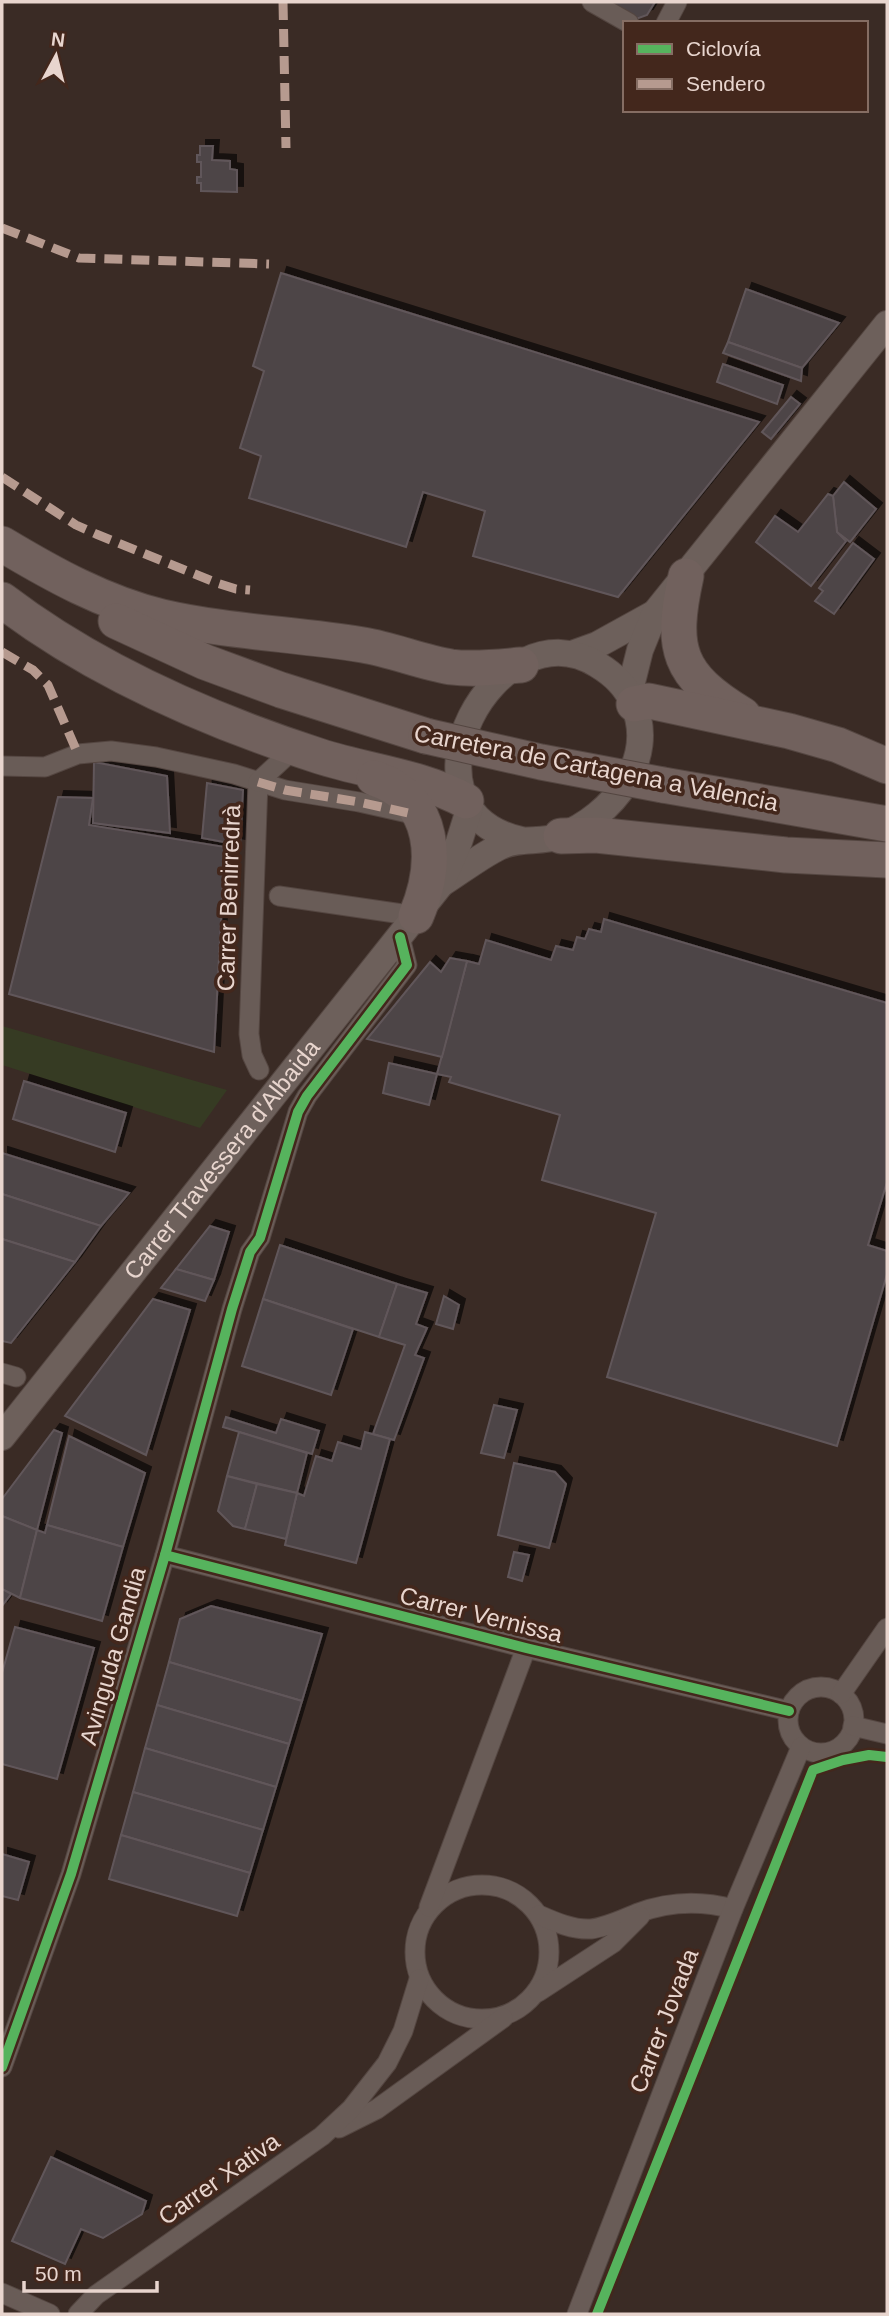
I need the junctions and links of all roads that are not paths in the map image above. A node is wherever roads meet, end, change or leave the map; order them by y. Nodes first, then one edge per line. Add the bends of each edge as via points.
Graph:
1 (592, 2) edge
2 (677, 2) edge
3 (625, 21) edge
4 (667, 21) edge
5 (887, 324) edge
6 (2, 544) edge
7 (2, 561) edge
8 (686, 576) junction
9 (2, 600) edge
10 (655, 613) junction
11 (572, 654) junction
12 (521, 665) junction
13 (631, 699) junction
14 (755, 722) junction
15 (309, 752) junction
16 (2, 766) edge
17 (887, 766) edge
18 (258, 782) junction
19 (468, 804) junction
20 (408, 813) dead end
21 (887, 824) edge
22 (561, 836) junction
23 (521, 840) junction
24 (887, 860) edge
25 (441, 884) junction
26 (279, 896) dead end
27 (408, 927) junction
28 (259, 1070) dead end
29 (2, 1437) edge
30 (165, 1555) junction
31 (887, 1628) edge
32 (526, 1648) junction
33 (841, 1694) junction
34 (789, 1711) junction
35 (853, 1726) junction
36 (887, 1734) edge
37 (801, 1747) junction
38 (733, 1909) junction
39 (427, 1911) junction
40 (645, 1911) junction
41 (539, 1915) junction
42 (419, 1979) junction
43 (537, 1993) junction
44 (507, 2015) junction
45 (2, 2067) edge
46 (323, 2136) junction
47 (2, 2293) edge
48 (50, 2314) edge
49 (78, 2314) edge
50 (577, 2314) edge

1 - 3 street
2 - 4 street
5 - 8 main road
6 - 12 highway via 52,574 161,617 367,646 452,667
7 - 21 highway, Carretera de Cartagena a Valencia, bridge via 59,594 205,662 426,736 541,762
8 - 10 main road
8 - 14 highway via 677,622 684,660 695,679
9 - 15 highway via 134,682 246,731
10 - 11 main road
10 - 13 main road via 640,650
11 - 12 main road via 546,655
11 - 13 main road via 586,657 610,673
12 - 19 main road via 496,680 469,717 458,763
13 - 14 highway
13 - 22 main road via 641,734 629,776 607,807
14 - 17 highway via 838,745
15 - 18 street
15 - 19 highway via 411,778 448,791
15 - 27 highway via 386,782 403,792 421,817 431,863 426,893
16 - 18 street via 45,767 78,754 111,751
18 - 20 street
18 - 28 street, Carrer Benirredrà via 249,1016 252,1055
19 - 23 main road via 490,827
19 - 25 main road, Carrer Travessera d'Albaida via 459,842
22 - 23 main road
22 - 24 highway via 596,835 786,855
23 - 25 main road, Carrer Travessera d'Albaida via 500,847
25 - 27 main road, Carrer Travessera d'Albaida
26 - 27 street
27 - 29 main road, Carrer Travessera d'Albaida
27 - 30 street, Avinguda Gandia via 407,965 298,1112 260,1238 250,1252
30 - 32 street, Carrer Vernissa
30 - 45 street, Avinguda Gandia via 71,1874
31 - 33 street
32 - 34 street, Carrer Vernissa
32 - 39 street
33 - 34 street via 810,1689
33 - 35 street via 852,1709
34 - 37 street via 789,1731
35 - 36 street
35 - 37 street via 849,1738 832,1751 811,1752
37 - 38 street, Carrer Jovada
38 - 40 street via 699,1902
38 - 50 street, Carrer Jovada
39 - 41 street via 443,1896 484,1884 524,1899
39 - 42 street via 414,1944
40 - 41 street via 593,1929 562,1925
40 - 43 street via 613,1943
41 - 43 street via 550,1954
42 - 44 street via 431,1997 466,2018
42 - 46 street, Carrer Xativa via 403,2031 387,2063
43 - 44 street
44 - 46 street, Carrer Xativa via 377,2109
46 - 49 street, Carrer Xativa via 96,2295
47 - 48 street

